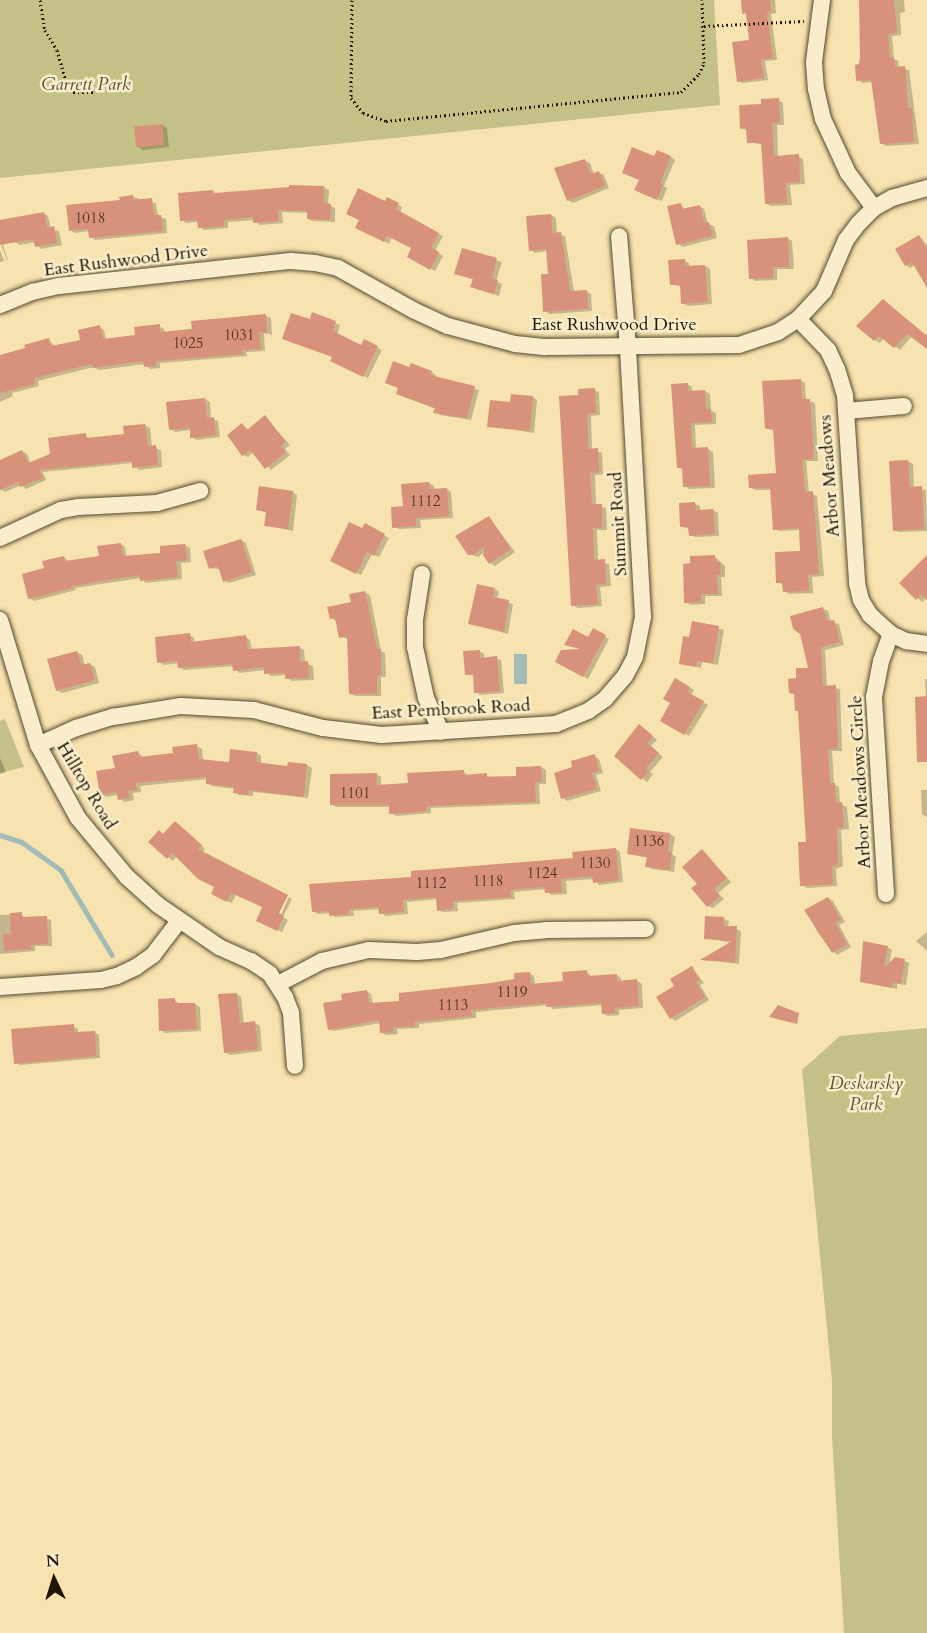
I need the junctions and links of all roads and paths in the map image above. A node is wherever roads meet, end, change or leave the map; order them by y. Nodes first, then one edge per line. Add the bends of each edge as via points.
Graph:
1 (40, 0) edge
2 (352, 0) edge
3 (702, 0) edge
4 (822, 0) edge
5 (807, 21) dead end
6 (704, 26) junction
7 (93, 92) dead end
8 (927, 188) edge
9 (874, 208) junction
10 (619, 236) dead end
11 (0, 305) edge
12 (798, 319) junction
13 (628, 347) junction
14 (904, 406) dead end
15 (846, 411) junction
16 (200, 490) dead end
17 (0, 538) edge
18 (422, 574) dead end
19 (0, 620) edge
20 (891, 634) junction
21 (927, 644) edge
22 (612, 692) joint
23 (441, 732) junction
24 (38, 745) junction
25 (886, 894) dead end
26 (179, 921) junction
27 (646, 929) dead end
28 (278, 984) junction
29 (0, 987) edge
30 (295, 1065) dead end

1 - 7 path via 45,30 57,50 67,85 73,92
2 - 6 path via 351,98 363,113 386,121 681,92 704,63
3 - 6 path
4 - 9 street via 814,62 823,120 848,173
5 - 6 path
8 - 9 street, East Rushwood Drive via 892,198
9 - 12 street, East Rushwood Drive via 846,240 824,291
10 - 13 street, Summit Road
11 - 13 street, East Rushwood Drive via 32,292 67,285 291,261 315,262 354,275 448,326 485,337 546,347
12 - 13 street, East Rushwood Drive via 778,332 739,345
12 - 15 street, Arbor Meadows via 817,337 837,369
13 - 22 street, Summit Road via 643,616 635,657
14 - 15 street
15 - 20 street, Arbor Meadows via 856,583 870,615
16 - 17 street via 157,503 61,510
18 - 23 street via 415,620 416,647 426,698
19 - 24 street, Hilltop Road
20 - 21 street
20 - 25 street, Arbor Meadows Circle via 880,661 874,697
22 - 23 street, East Pembrook Road via 588,711 556,724
23 - 24 street, East Pembrook Road via 351,733 254,710 181,706 112,717
24 - 26 street, Hilltop Road via 57,783 104,851 127,877
26 - 28 street, Hilltop Road via 219,947 251,961
26 - 29 street via 153,955 117,976
27 - 28 street via 546,930 514,933 441,950 353,952 322,961
28 - 30 street, Hilltop Road via 291,1013

